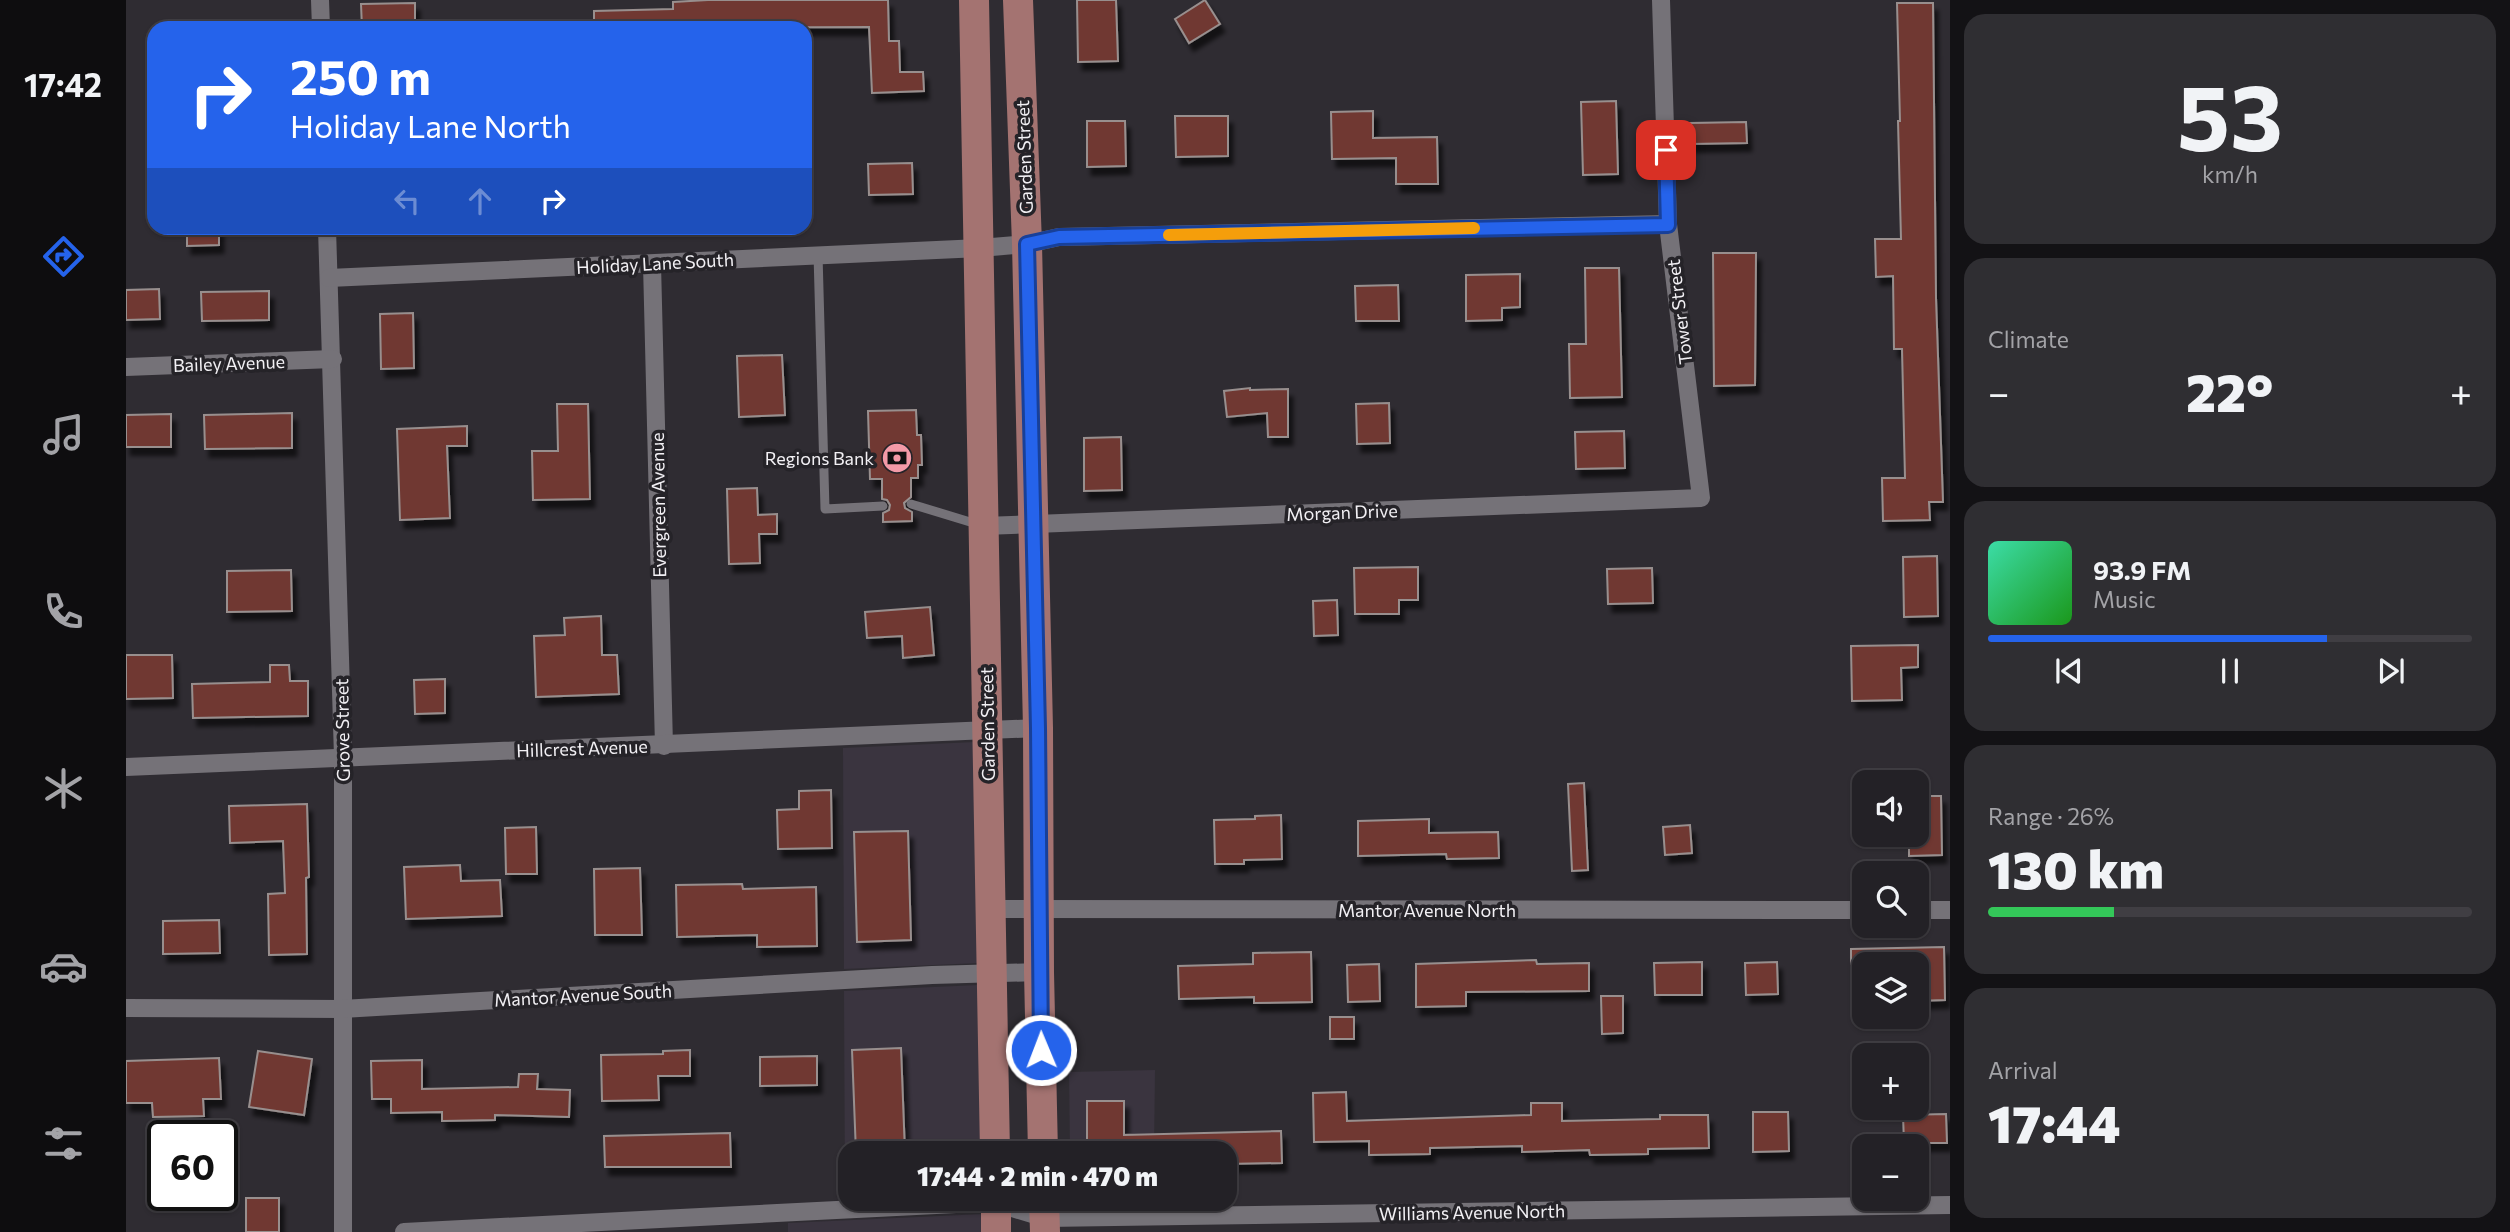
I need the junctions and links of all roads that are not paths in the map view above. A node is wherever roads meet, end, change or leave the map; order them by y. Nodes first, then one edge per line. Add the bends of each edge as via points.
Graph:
1 (320, 0) edge
2 (974, 0) edge
3 (1018, 0) edge
4 (1661, 0) edge
5 (321, 21) edge
6 (1668, 225) junction
7 (327, 235) edge
8 (1027, 244) junction
9 (980, 248) junction
10 (818, 254) junction
11 (652, 264) junction
12 (329, 278) junction
13 (333, 359) junction
14 (126, 367) edge
15 (1701, 498) joint
16 (911, 504) dead end
17 (883, 506) dead end
18 (1033, 524) junction
19 (984, 526) junction
20 (1038, 728) junction
21 (987, 730) junction
22 (664, 746) junction
23 (344, 757) junction
24 (126, 767) edge
25 (990, 909) junction
26 (1038, 909) junction
27 (1852, 910) edge
28 (1929, 910) edge
29 (1950, 910) edge
30 (1039, 972) junction
31 (991, 973) junction
32 (126, 1008) edge
33 (342, 1009) junction
34 (995, 1141) edge
35 (1043, 1141) edge
36 (1950, 1205) edge
37 (996, 1211) edge
38 (1045, 1216) edge
39 (343, 1232) edge
40 (404, 1232) edge

1 - 5 street
2 - 9 main road, Garden Street
3 - 8 main road, Garden Street
4 - 6 street, Tower Street
6 - 8 street, Holiday Lane South via 1059,237
6 - 15 street, Tower Street
7 - 12 street, Grove Street
8 - 9 street, Holiday Lane South
8 - 18 main road, Garden Street
9 - 10 street, Holiday Lane South
9 - 19 main road, Garden Street
10 - 11 street, Holiday Lane South
10 - 17 lane via 825,509
11 - 12 street, Holiday Lane South
11 - 22 street, Evergreen Avenue
12 - 13 street, Grove Street
13 - 14 street, Bailey Avenue
13 - 23 street, Grove Street
15 - 18 street, Morgan Drive
16 - 19 lane
18 - 19 street, Morgan Drive
18 - 20 main road, Garden Street
19 - 21 main road, Garden Street
20 - 21 street, Hillcrest Avenue
20 - 26 main road, Garden Street
21 - 22 street, Hillcrest Avenue
21 - 25 main road, Garden Street
22 - 23 street, Hillcrest Avenue
23 - 24 street, Hillcrest Avenue
23 - 33 street, Grove Street
25 - 26 street, Mantor Avenue North
25 - 31 main road, Garden Street
26 - 27 street, Mantor Avenue North
26 - 30 main road, Garden Street
28 - 29 street
30 - 31 street, Mantor Avenue South
30 - 35 main road, Garden Street
31 - 33 street, Mantor Avenue South
31 - 34 main road, Garden Street
32 - 33 street, Mantor Avenue South
33 - 39 street, Grove Street
36 - 38 street, Williams Avenue North
37 - 38 street, Williams Avenue North
37 - 40 street, Williams Avenue North

